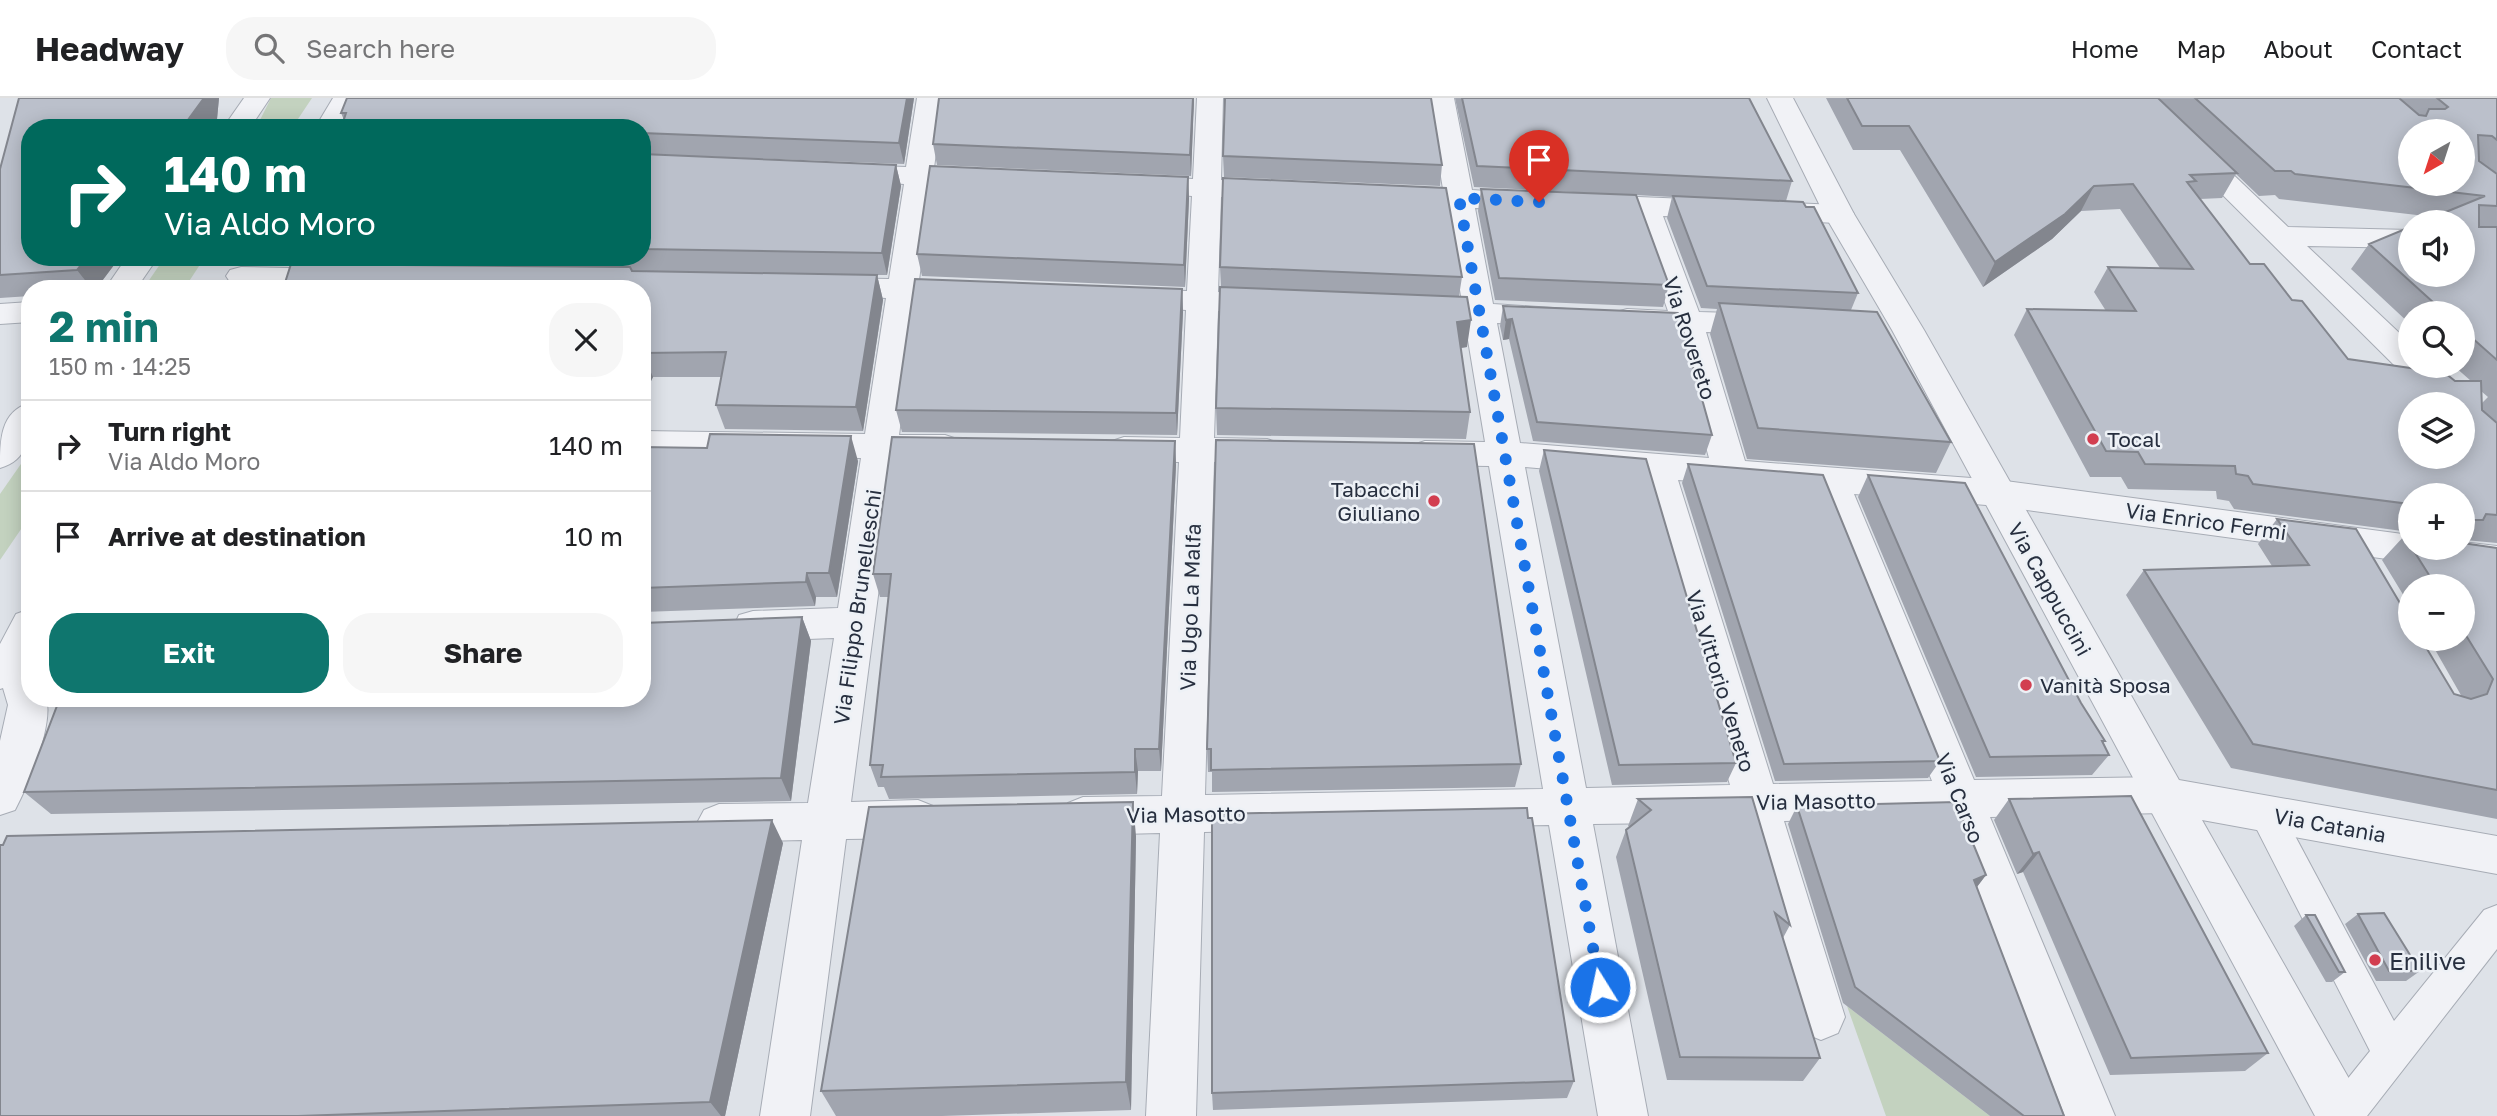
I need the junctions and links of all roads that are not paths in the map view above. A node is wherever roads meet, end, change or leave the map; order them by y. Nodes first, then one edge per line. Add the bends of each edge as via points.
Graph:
1 (257, 98) edge
2 (346, 98) edge
3 (930, 98) edge
4 (1210, 98) edge
5 (1441, 98) edge
6 (1780, 98) edge
7 (2138, 98) edge
8 (242, 119) edge
9 (333, 119) edge
10 (822, 172) edge
11 (919, 176) junction
12 (1001, 179) edge
13 (1111, 184) edge
14 (1207, 188) junction
15 (1300, 192) edge
16 (1366, 194) edge
17 (1459, 198) junction
18 (1645, 206) junction
19 (1839, 214) junction
20 (2280, 236) junction
21 (2398, 239) edge
22 (242, 274) edge
23 (365, 278) edge
24 (806, 287) edge
25 (902, 288) junction
26 (998, 292) edge
27 (1107, 297) edge
28 (1202, 301) junction
29 (1299, 305) edge
30 (1383, 308) edge
31 (1480, 312) junction
32 (21, 313) edge
33 (0, 314) edge
34 (1687, 321) junction
35 (1797, 326) edge
36 (2398, 350) edge
37 (21, 427) edge
38 (651, 443) edge
39 (880, 446) junction
40 (976, 447) edge
41 (1087, 449) edge
42 (1197, 450) junction
43 (1295, 451) edge
44 (1393, 452) edge
45 (1505, 454) junction
46 (0, 456) edge
47 (1656, 466) junction
48 (1730, 471) junction
49 (1830, 480) junction
50 (1997, 492) junction
51 (2348, 540) junction
52 (2497, 560) edge
53 (2368, 575) edge
54 (855, 622) junction
55 (722, 627) edge
56 (17, 643) edge
57 (21, 666) edge
58 (28, 707) edge
59 (2163, 795) junction
60 (0, 797) edge
61 (1960, 799) junction
62 (1758, 803) junction
63 (1568, 806) junction
64 (1182, 814) junction
65 (2266, 814) junction
66 (1045, 817) edge
67 (950, 819) edge
68 (827, 821) junction
69 (675, 824) edge
70 (2497, 855) edge
71 (2497, 921) edge
72 (1821, 1017) dead end
73 (2392, 1055) junction
74 (785, 1116) edge
75 (1171, 1116) edge
76 (1623, 1116) edge
77 (2090, 1116) edge
78 (2343, 1116) edge

1 - 8 street
2 - 9 street
3 - 11 street, Via Filippo Brunelleschi
4 - 14 street, Via Ugo La Malfa
5 - 17 street
6 - 19 street, Via Cappuccini
7 - 20 street
10 - 11 street
11 - 12 street
11 - 25 street, Via Filippo Brunelleschi
13 - 14 street
14 - 15 street
14 - 28 street, Via Ugo La Malfa
16 - 17 street
17 - 18 street
17 - 31 street
18 - 19 street
18 - 34 street, Via Rovereto
19 - 50 street, Via Cappuccini via 1894,329
20 - 21 street
20 - 36 street
22 - 23 street
24 - 25 street
25 - 26 street
25 - 39 street, Via Filippo Brunelleschi
27 - 28 street
28 - 29 street
28 - 42 street, Via Ugo La Malfa
30 - 31 street
31 - 34 street
31 - 45 street
32 - 33 street
34 - 35 street
34 - 48 street, Via Rovereto
37 - 46 street
38 - 39 street
39 - 40 street
39 - 54 street, Via Filippo Brunelleschi
41 - 42 street
42 - 43 street
42 - 64 street, Via Ugo La Malfa
44 - 45 street, Via Enrico Fermi
45 - 47 street, Via Enrico Fermi
45 - 63 street
47 - 48 street, Via Enrico Fermi
47 - 62 street, Via Vittorio Veneto
48 - 49 street, Via Enrico Fermi
49 - 50 street, Via Enrico Fermi
49 - 61 street, Via Carso
50 - 51 street, Via Enrico Fermi
50 - 59 street, Via Cappuccini
51 - 52 street, Via Enrico Fermi
51 - 53 street
54 - 55 street
54 - 68 street, Via Filippo Brunelleschi
56 - 57 street
58 - 60 street via 24,732
59 - 61 street, Via Masotto
59 - 65 street, Via Catania
59 - 78 street, Via Cappuccini
61 - 62 street, Via Masotto
61 - 77 street, Via Carso
62 - 63 street, Via Masotto
62 - 72 street, Via Vittorio Veneto
63 - 64 street, Via Masotto
63 - 76 street
64 - 66 street, Via Masotto
64 - 75 street, Via Ugo La Malfa
65 - 70 street, Via Catania
65 - 73 lane
67 - 68 street
68 - 69 street
68 - 74 street, Via Filippo Brunelleschi
71 - 73 lane
73 - 78 lane

